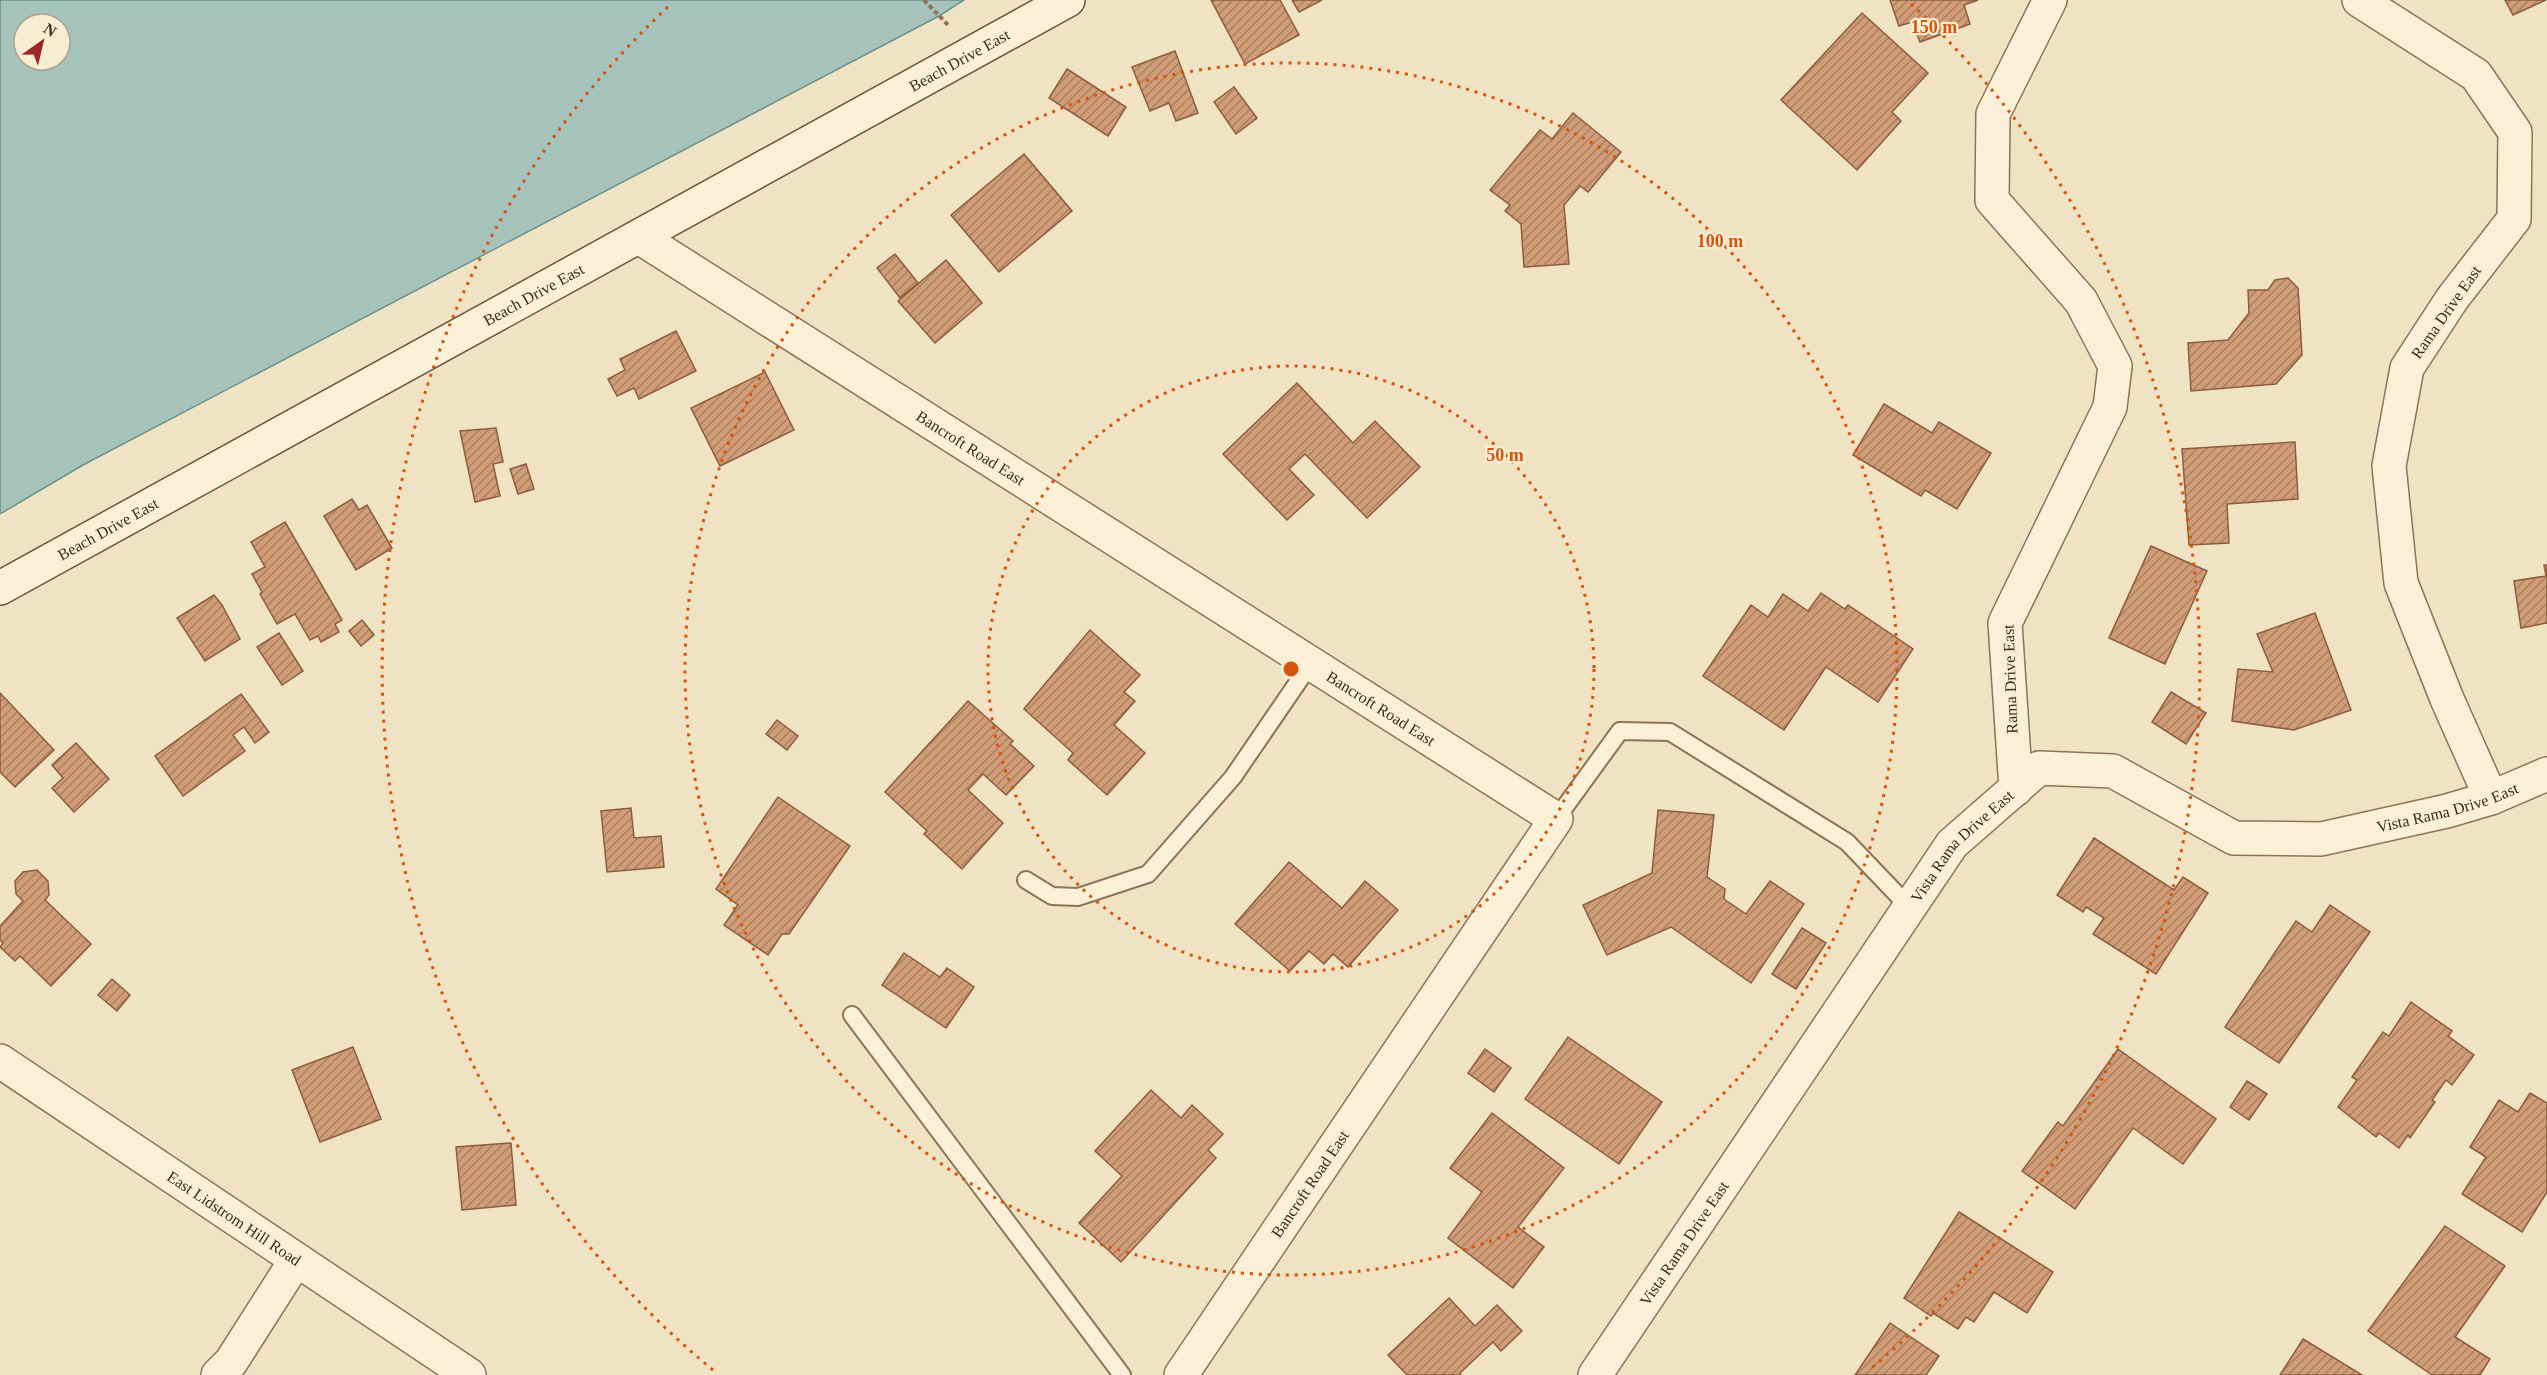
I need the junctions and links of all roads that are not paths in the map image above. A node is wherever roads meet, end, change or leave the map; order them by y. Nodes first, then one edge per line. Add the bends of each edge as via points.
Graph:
1 (1068, 0) edge
2 (2050, 0) edge
3 (2360, 0) edge
4 (639, 237) junction
5 (0, 588) edge
6 (1311, 663) junction
7 (2547, 774) edge
8 (2016, 789) junction
9 (2491, 798) junction
10 (1556, 819) junction
11 (1026, 880) dead end
12 (1909, 907) junction
13 (852, 1015) dead end
14 (0, 1061) edge
15 (296, 1260) junction
16 (218, 1375) edge
17 (470, 1375) edge
18 (1122, 1375) edge
19 (1180, 1375) edge
20 (1595, 1375) edge

1 - 4 street, Beach Drive East
2 - 8 street, Rama Drive East via 1993,114 1992,200 2080,301 2115,366 2110,407 2005,623
3 - 9 street, Rama Drive East via 2476,75 2515,132 2514,219 2452,299 2407,368 2389,466 2401,583 2446,699
4 - 5 street, Beach Drive East
4 - 6 street, Bancroft Road East
6 - 10 street, Bancroft Road East
6 - 11 lane via 1233,777 1148,874 1078,897 1052,896
7 - 9 street, Vista Rama Drive East
8 - 9 street, Vista Rama Drive East via 2039,768 2113,771 2234,838 2321,839
8 - 12 street, Vista Rama Drive East via 1952,844
10 - 12 lane via 1620,731 1670,732 1846,842
10 - 19 street, Bancroft Road East
12 - 20 street, Vista Rama Drive East
13 - 18 lane
14 - 15 street, East Lidstrom Hill Road
15 - 16 street via 231,1362
15 - 17 street, East Lidstrom Hill Road

